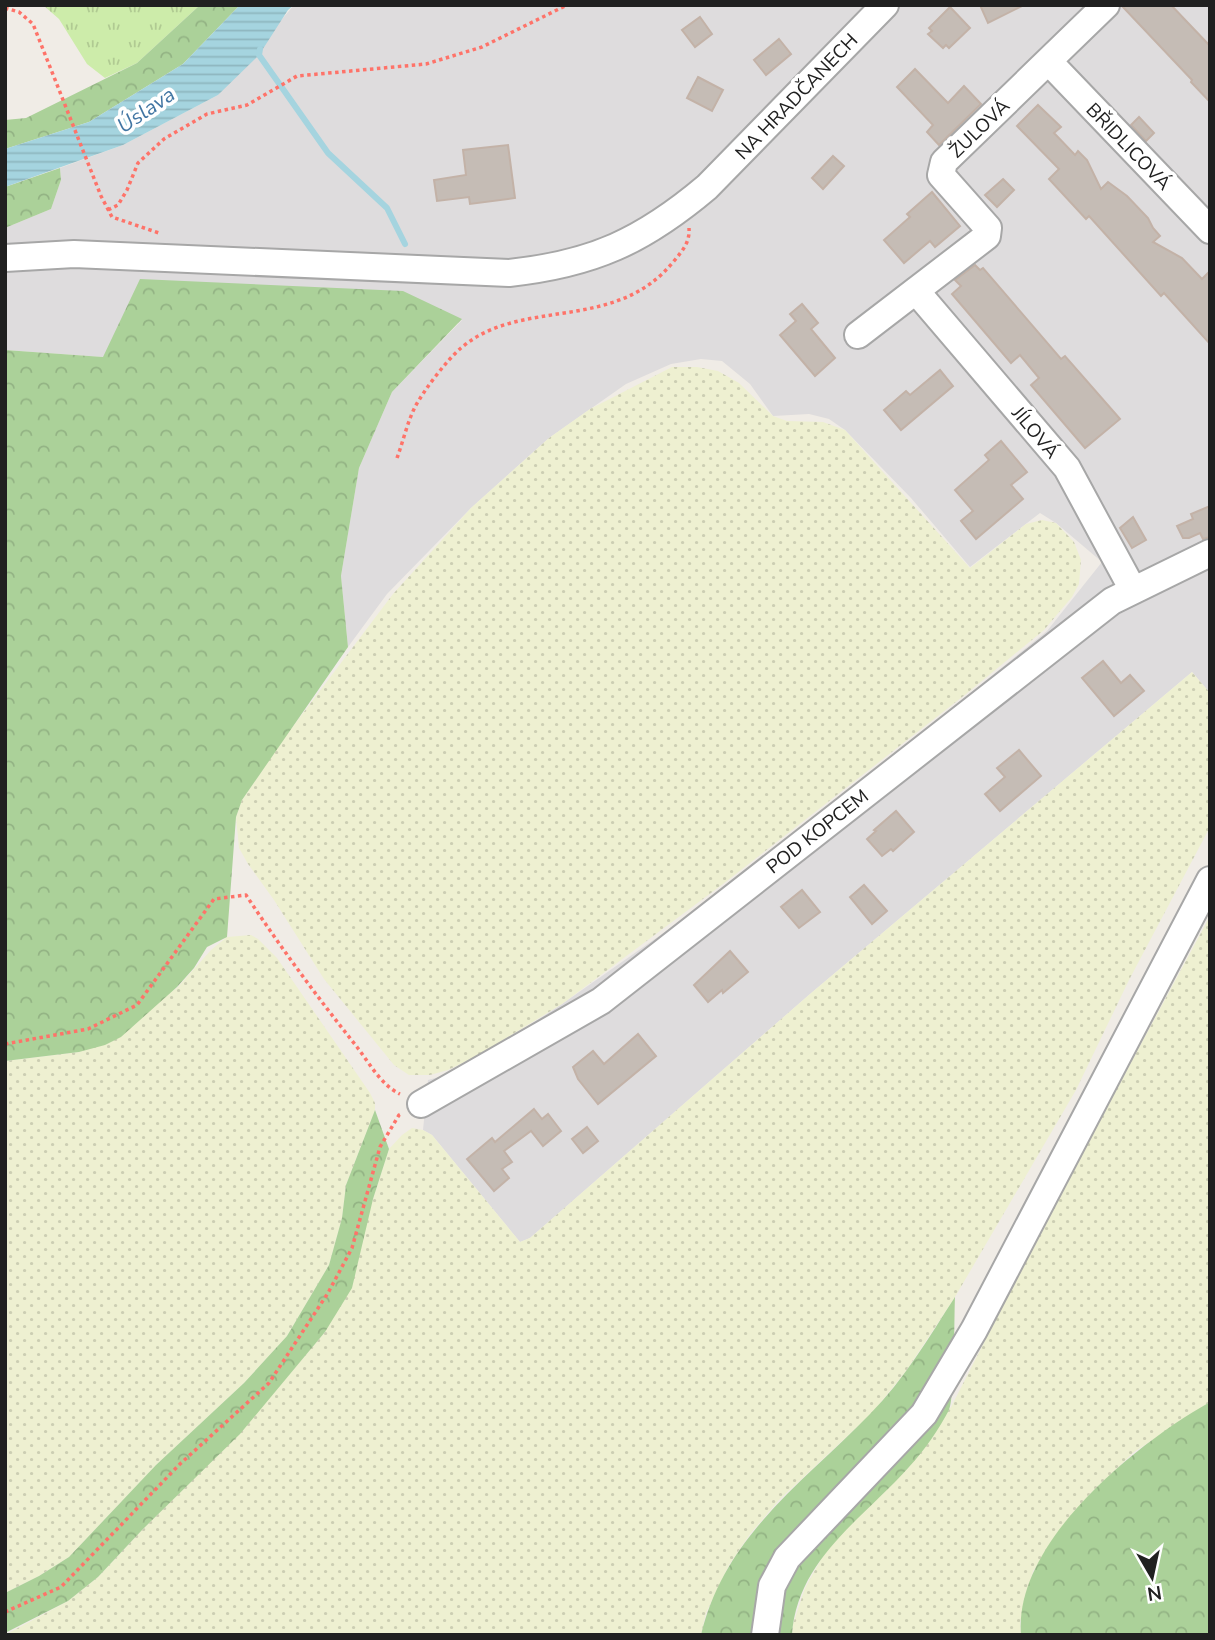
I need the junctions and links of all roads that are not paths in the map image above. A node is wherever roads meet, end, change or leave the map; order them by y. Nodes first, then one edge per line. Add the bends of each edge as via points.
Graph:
1 (885, 5) edge
2 (1106, 5) edge
3 (1049, 62) junction
4 (1210, 230) edge
5 (5, 258) edge
6 (916, 291) junction
7 (858, 335) dead end
8 (1210, 553) edge
9 (1133, 590) junction
10 (1210, 880) edge
11 (421, 1104) road end
12 (765, 1635) edge

1 - 5 street, NA HRADČANECH via 678,212 610,250 549,269 509,273 74,254
2 - 3 street, ŽULOVÁ
3 - 4 street, BŘIDLICOVÁ
3 - 6 street, ŽULOVÁ via 944,162 941,175 988,228 987,236
6 - 7 street, ŽULOVÁ
6 - 9 street, JÍLOVÁ via 1068,468
8 - 9 street, POD KOPCEM
9 - 11 street, POD KOPCEM via 1112,601 995,691 601,1000
10 - 12 street via 967,1342 923,1414 787,1558 772,1586

